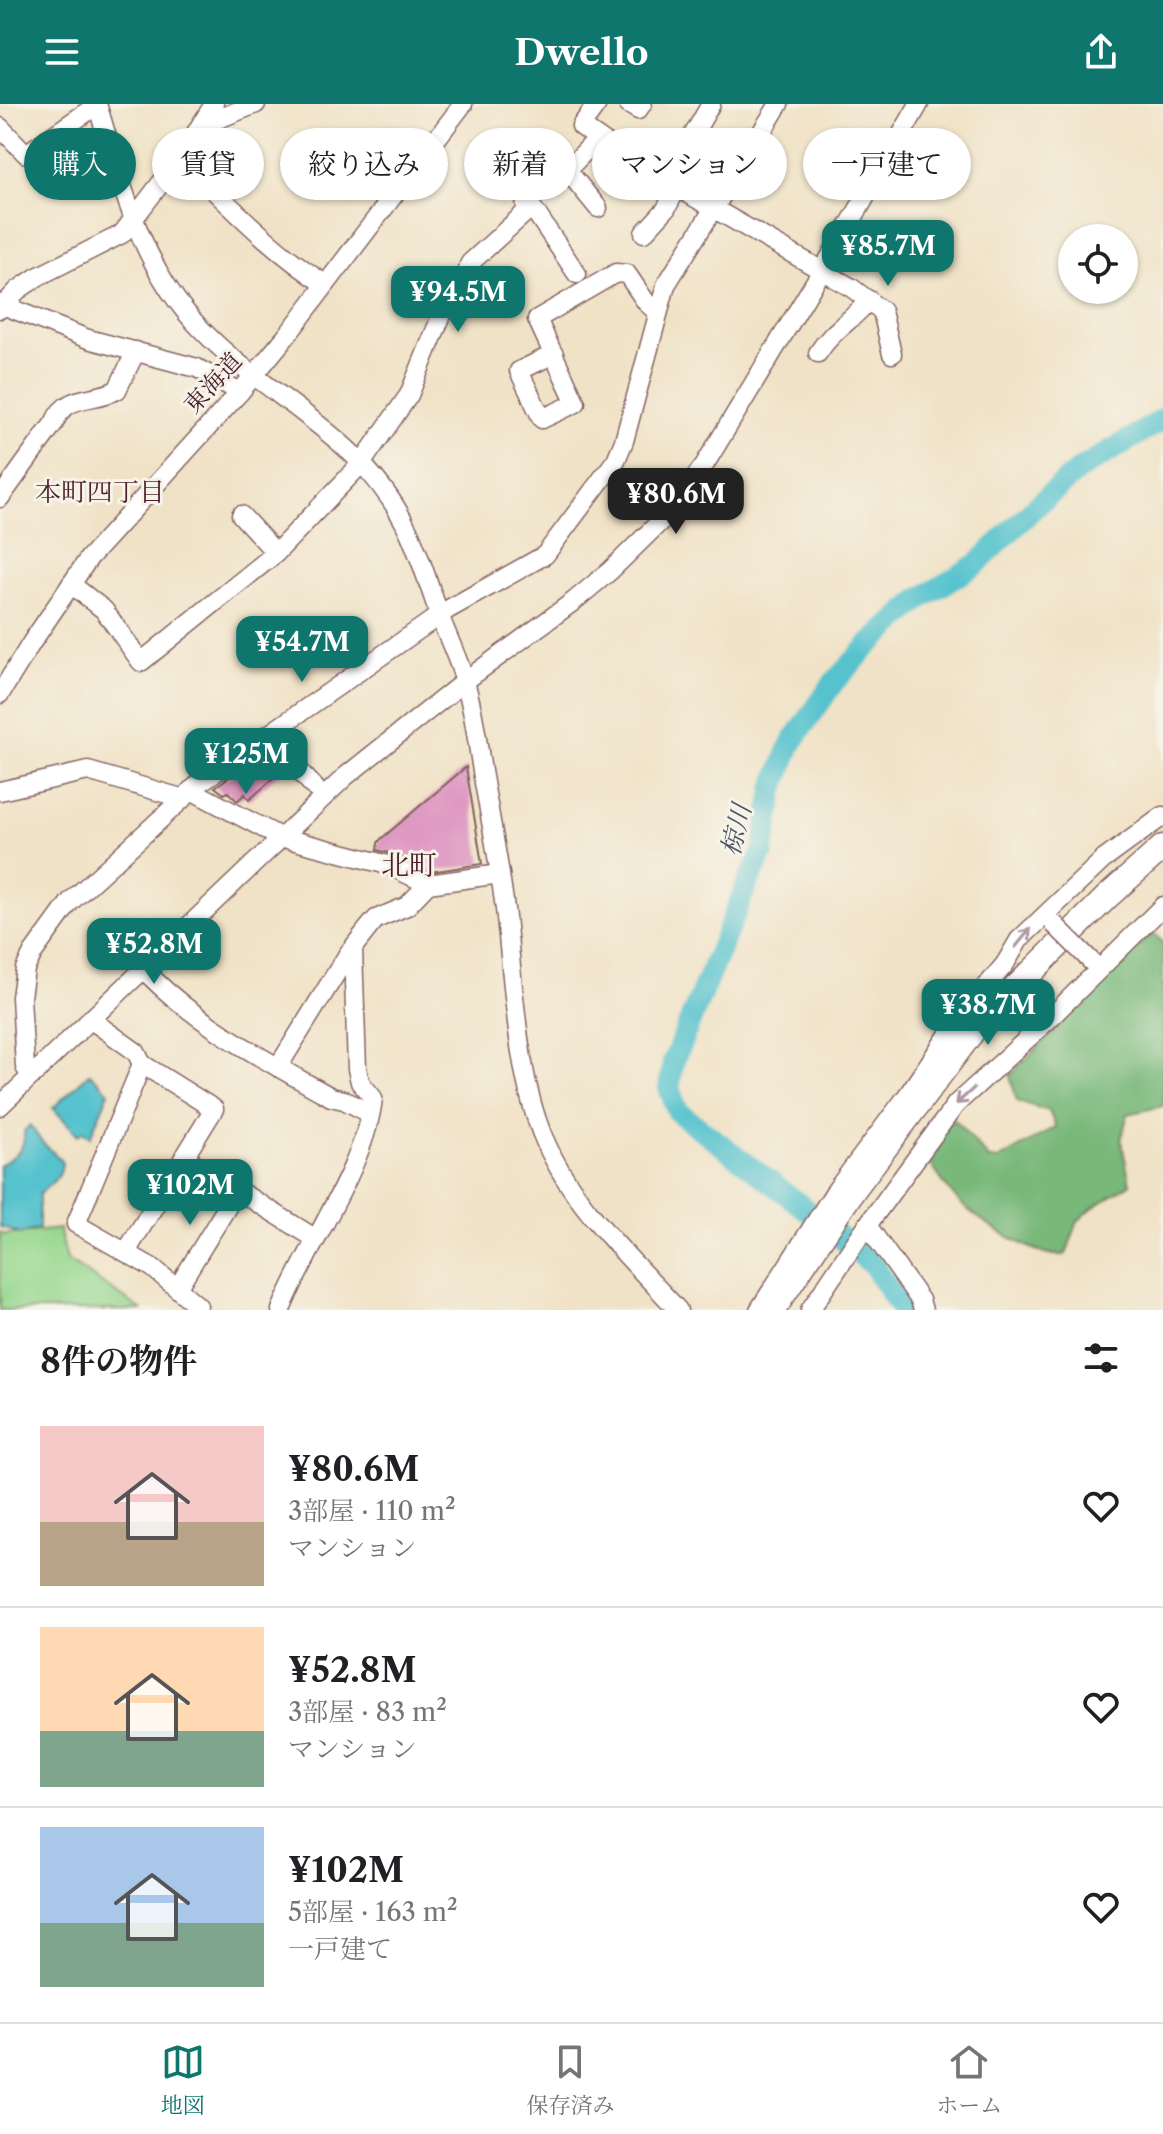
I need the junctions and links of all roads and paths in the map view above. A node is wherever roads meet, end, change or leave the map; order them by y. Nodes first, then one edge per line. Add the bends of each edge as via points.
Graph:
1 (97, 104) edge
2 (214, 104) edge
3 (256, 104) edge
4 (463, 104) edge
5 (628, 104) edge
6 (642, 104) edge
7 (711, 104) edge
8 (779, 104) edge
9 (919, 104) edge
10 (588, 107) edge
11 (200, 126) joint
12 (0, 127) edge
13 (697, 128) edge
14 (592, 135) edge
15 (592, 144) edge
16 (576, 161) edge
17 (576, 181) edge
18 (152, 196) edge
19 (225, 200) edge
20 (525, 200) edge
21 (528, 200) edge
22 (671, 200) edge
23 (698, 200) edge
24 (598, 208) dead end
25 (713, 209) junction
26 (134, 221) junction
27 (644, 233) dead end
28 (822, 270) junction
29 (577, 274) dead end
30 (325, 284) junction
31 (869, 300) junction
32 (1, 306) edge
33 (658, 313) junction
34 (136, 351) junction
35 (818, 353) dead end
36 (554, 354) dead end
37 (892, 354) dead end
38 (254, 375) junction
39 (240, 392) junction
40 (361, 464) junction
41 (0, 498) edge
42 (241, 515) dead end
43 (276, 553) junction
44 (71, 584) junction
45 (440, 615) junction
46 (465, 681) junction
47 (0, 694) edge
48 (267, 736) junction
49 (316, 789) dead end
50 (0, 791) edge
51 (186, 794) junction
52 (1163, 816) edge
53 (280, 837) junction
54 (1163, 847) edge
55 (500, 874) junction
56 (428, 884) junction
57 (1163, 906) edge
58 (1049, 919) junction
59 (353, 949) junction
60 (1096, 966) junction
61 (150, 976) dead end
62 (90, 1019) junction
63 (142, 1064) junction
64 (278, 1067) junction
65 (31, 1076) junction
66 (0, 1106) edge
67 (369, 1113) junction
68 (184, 1157) junction
69 (238, 1189) junction
70 (865, 1228) junction
71 (316, 1239) junction
72 (126, 1252) junction
73 (178, 1287) junction
74 (198, 1306) dead end
75 (281, 1310) edge
76 (678, 1310) edge
77 (759, 1310) edge
78 (773, 1310) edge
79 (810, 1310) edge
80 (923, 1310) edge

1 - 12 street via 26,154
1 - 26 street
2 - 11 street
3 - 11 street
4 - 30 street, 東海道
5 - 6 street via 638,110
7 - 13 street
8 - 25 street
9 - 28 street
10 - 14 street via 581,126
15 - 16 street
17 - 24 street
18 - 26 street
19 - 30 street
20 - 40 street via 526,212 470,263 445,307 409,395
21 - 29 street
22 - 27 street
23 - 25 street
25 - 28 street
25 - 33 street via 666,285
26 - 32 street via 122,234 37,277
26 - 38 street via 151,261 182,309
28 - 31 street
28 - 46 street via 705,464 668,514 610,571
30 - 38 street, 東海道
31 - 35 street
31 - 37 street via 882,311
32 - 34 street
33 - 36 street via 627,274 616,273 537,319
33 - 45 street via 616,460 545,555
34 - 39 street via 197,368
34 - 41 street via 117,390 72,402 59,411
38 - 39 street, 東海道
38 - 40 street via 315,419
39 - 44 street, 東海道
40 - 43 street
40 - 45 street via 406,526
42 - 43 street
43 - 44 street via 141,662 104,610
44 - 47 street, 東海道
45 - 46 street
45 - 48 street
46 - 53 street via 346,776
46 - 55 street
48 - 49 street
48 - 51 street
50 - 51 street via 88,771
51 - 53 street
51 - 65 street via 70,902 33,953 21,997 25,1067
52 - 58 street via 1103,860
53 - 56 street via 388,865
53 - 62 street
54 - 78 highway via 976,1027 854,1189
55 - 56 street
55 - 76 street via 525,1072 538,1125 575,1196
56 - 59 street via 407,906 376,919
57 - 60 street
58 - 60 street, bridge
77 -> 58 street via 957,1022 1019,940
59 - 64 street
59 - 67 street via 357,1069 373,1098
60 -> 70 street via 956,1104
61 - 64 street via 170,996
62 - 63 street via 136,1052
62 - 65 street
63 - 68 street via 214,1109
63 - 72 street via 76,1224
64 - 67 street
65 - 66 street
67 - 71 street via 361,1143
68 - 69 street
68 - 72 street
69 - 71 street
69 - 73 street
70 - 79 street
70 - 80 street
71 - 75 street
72 - 73 street
73 - 74 street

